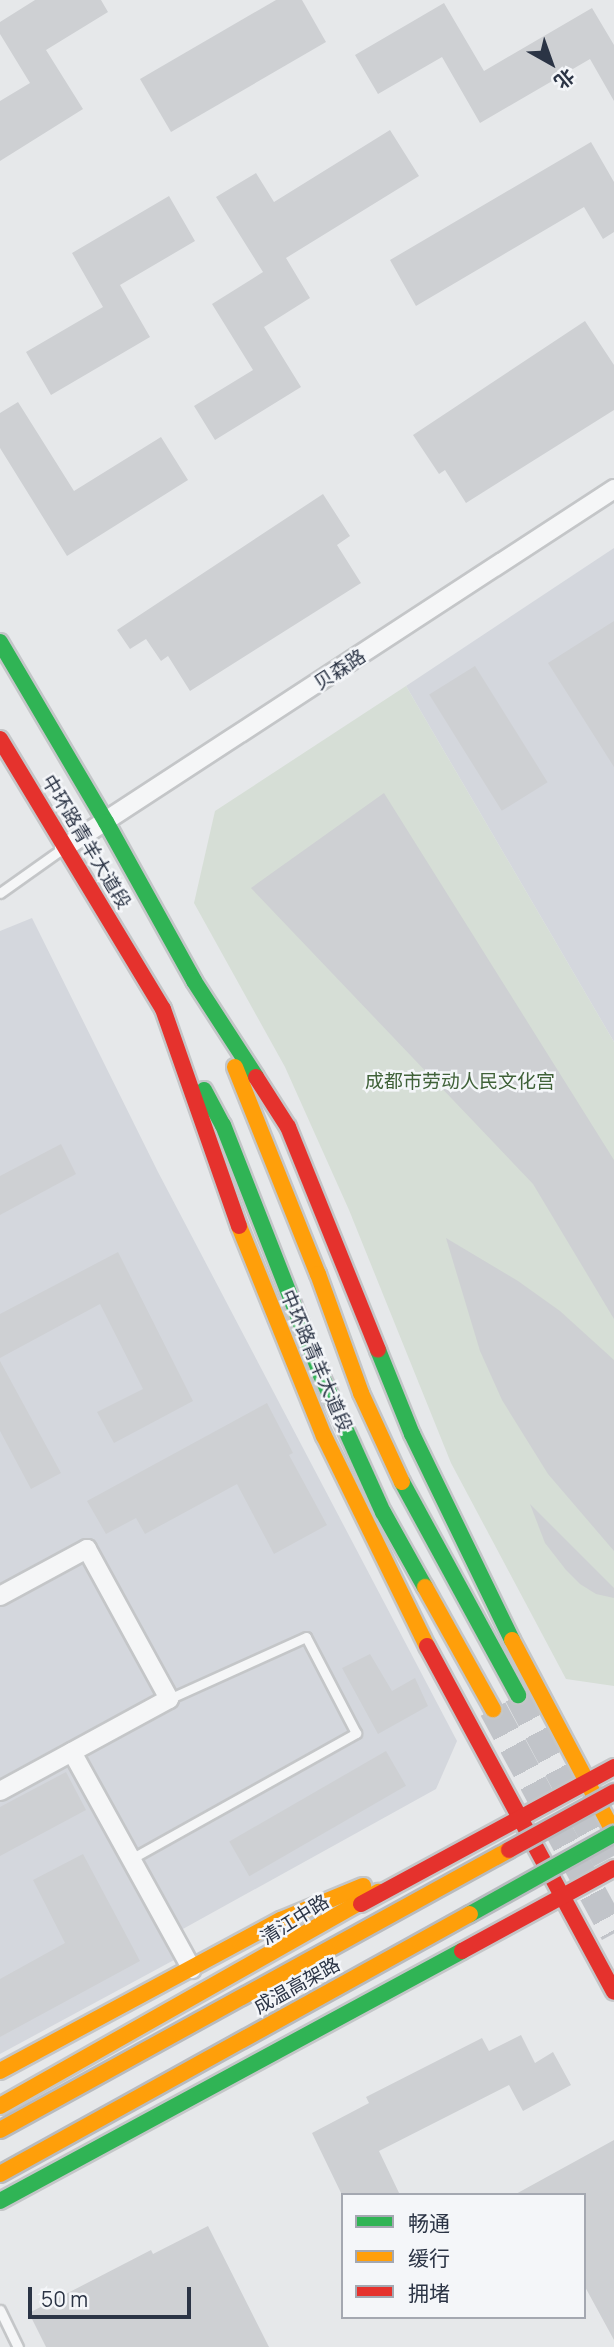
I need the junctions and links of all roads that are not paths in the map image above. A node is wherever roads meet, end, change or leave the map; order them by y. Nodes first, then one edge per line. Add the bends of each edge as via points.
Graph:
1 (614, 489) edge
2 (0, 642) edge
3 (0, 739) edge
4 (106, 822) junction
5 (64, 848) junction
6 (0, 893) edge
7 (194, 981) junction
8 (163, 1009) junction
9 (0, 1596) edge
10 (518, 1695) tunnel mouth
11 (169, 1699) junction
12 (493, 1709) tunnel mouth
13 (72, 1752) junction
14 (614, 1767) edge
15 (587, 1781) junction
16 (0, 1791) edge
17 (614, 1791) edge
18 (521, 1816) junction
19 (614, 1834) edge
20 (480, 1838) junction
21 (131, 1859) junction
22 (614, 1868) edge
23 (379, 1892) junction
24 (563, 1895) junction
25 (192, 1969) junction
26 (614, 1992) edge
27 (0, 2071) edge
28 (0, 2108) edge
29 (0, 2130) edge
30 (0, 2174) edge
31 (0, 2201) edge
32 (0, 2310) edge
33 (18, 2347) edge

1 - 4 street, 贝森路
2 - 4 main road, 中环路青羊大道段
3 - 5 main road, 中环路青羊大道段
4 - 5 street, 贝森路
4 - 7 main road, 中环路青羊大道段
5 - 6 lane
5 - 8 main road, 中环路青羊大道段
7 - 10 main road via 217,1022 361,1393 407,1493
7 - 15 main road, 中环路青羊大道段 via 288,1127 412,1434 480,1580
8 - 12 main road via 222,1125 321,1375 383,1511
8 - 18 main road, 中环路青羊大道段 via 221,1183 324,1436 404,1603
9 - 11 street via 87,1549
11 - 13 street
11 - 21 lane via 306,1637 356,1733
13 - 16 street
13 - 21 street
14 - 15 main road, 清江中路
15 - 18 main road, 清江中路
15 - 19 main road, 中环路青羊大道段
17 - 29 main road, 成温高架路, bridge
18 - 20 main road, 清江中路
18 - 24 main road, 中环路青羊大道段
19 - 30 main road, 成温高架路, bridge
20 - 23 main road, 清江中路
20 - 25 main road via 281,1920
21 - 25 street
22 - 24 main road
23 - 28 main road
23 - 28 main road, 清江中路 via 232,1984
24 - 26 main road, 中环路青羊大道段
24 - 31 main road
25 - 27 main road
32 - 33 lane

